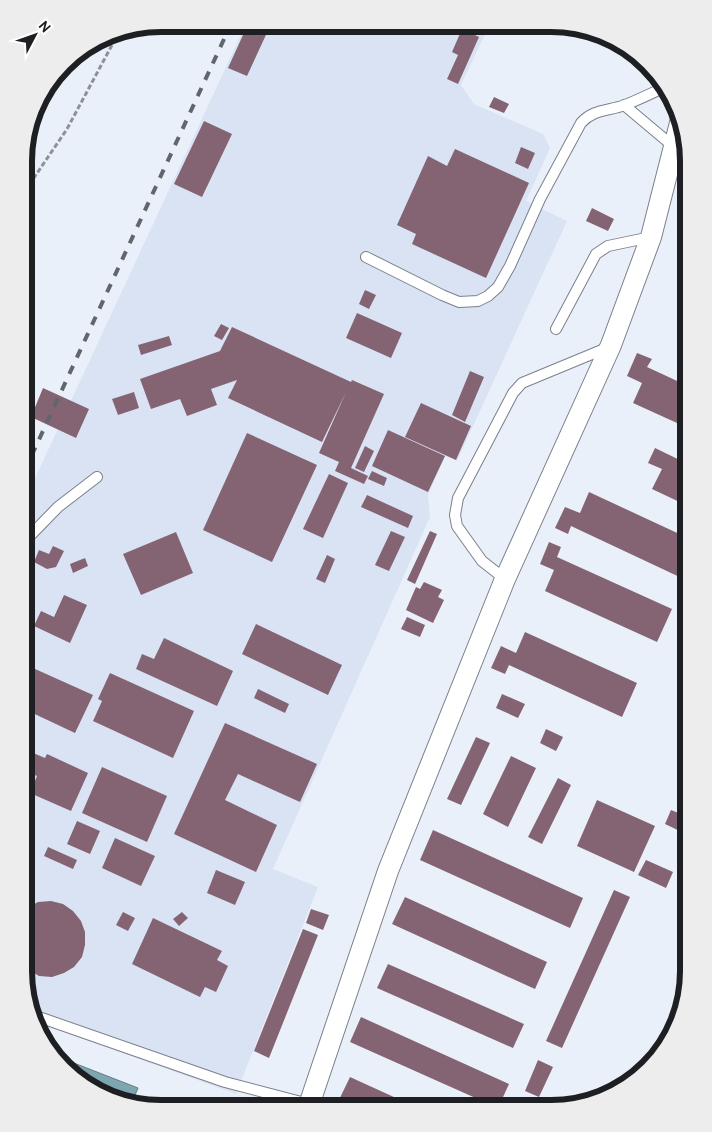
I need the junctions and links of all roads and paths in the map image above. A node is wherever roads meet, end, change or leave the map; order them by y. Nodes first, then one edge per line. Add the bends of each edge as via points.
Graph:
1 (114, 42) edge
2 (658, 90) edge
3 (624, 105) junction
4 (677, 136) edge
5 (674, 147) junction
6 (32, 181) edge
7 (651, 237) junction
8 (366, 257) dead end
9 (556, 329) dead end
10 (611, 345) junction
11 (97, 477) dead end
12 (32, 534) edge
13 (505, 579) junction
14 (41, 1018) edge
15 (287, 1100) edge
16 (310, 1100) edge

1 - 6 path via 67,129
2 - 3 lane
3 - 5 lane
3 - 8 lane via 594,113 581,123 510,266 498,287 488,296 478,301 459,302
4 - 5 street
5 - 7 street
7 - 9 lane via 608,246 596,254
7 - 10 street
10 - 13 street
10 - 13 lane via 522,383 513,393 458,498 457,526 482,561
11 - 12 lane via 58,507
13 - 16 street via 388,870
14 - 15 lane via 225,1082

